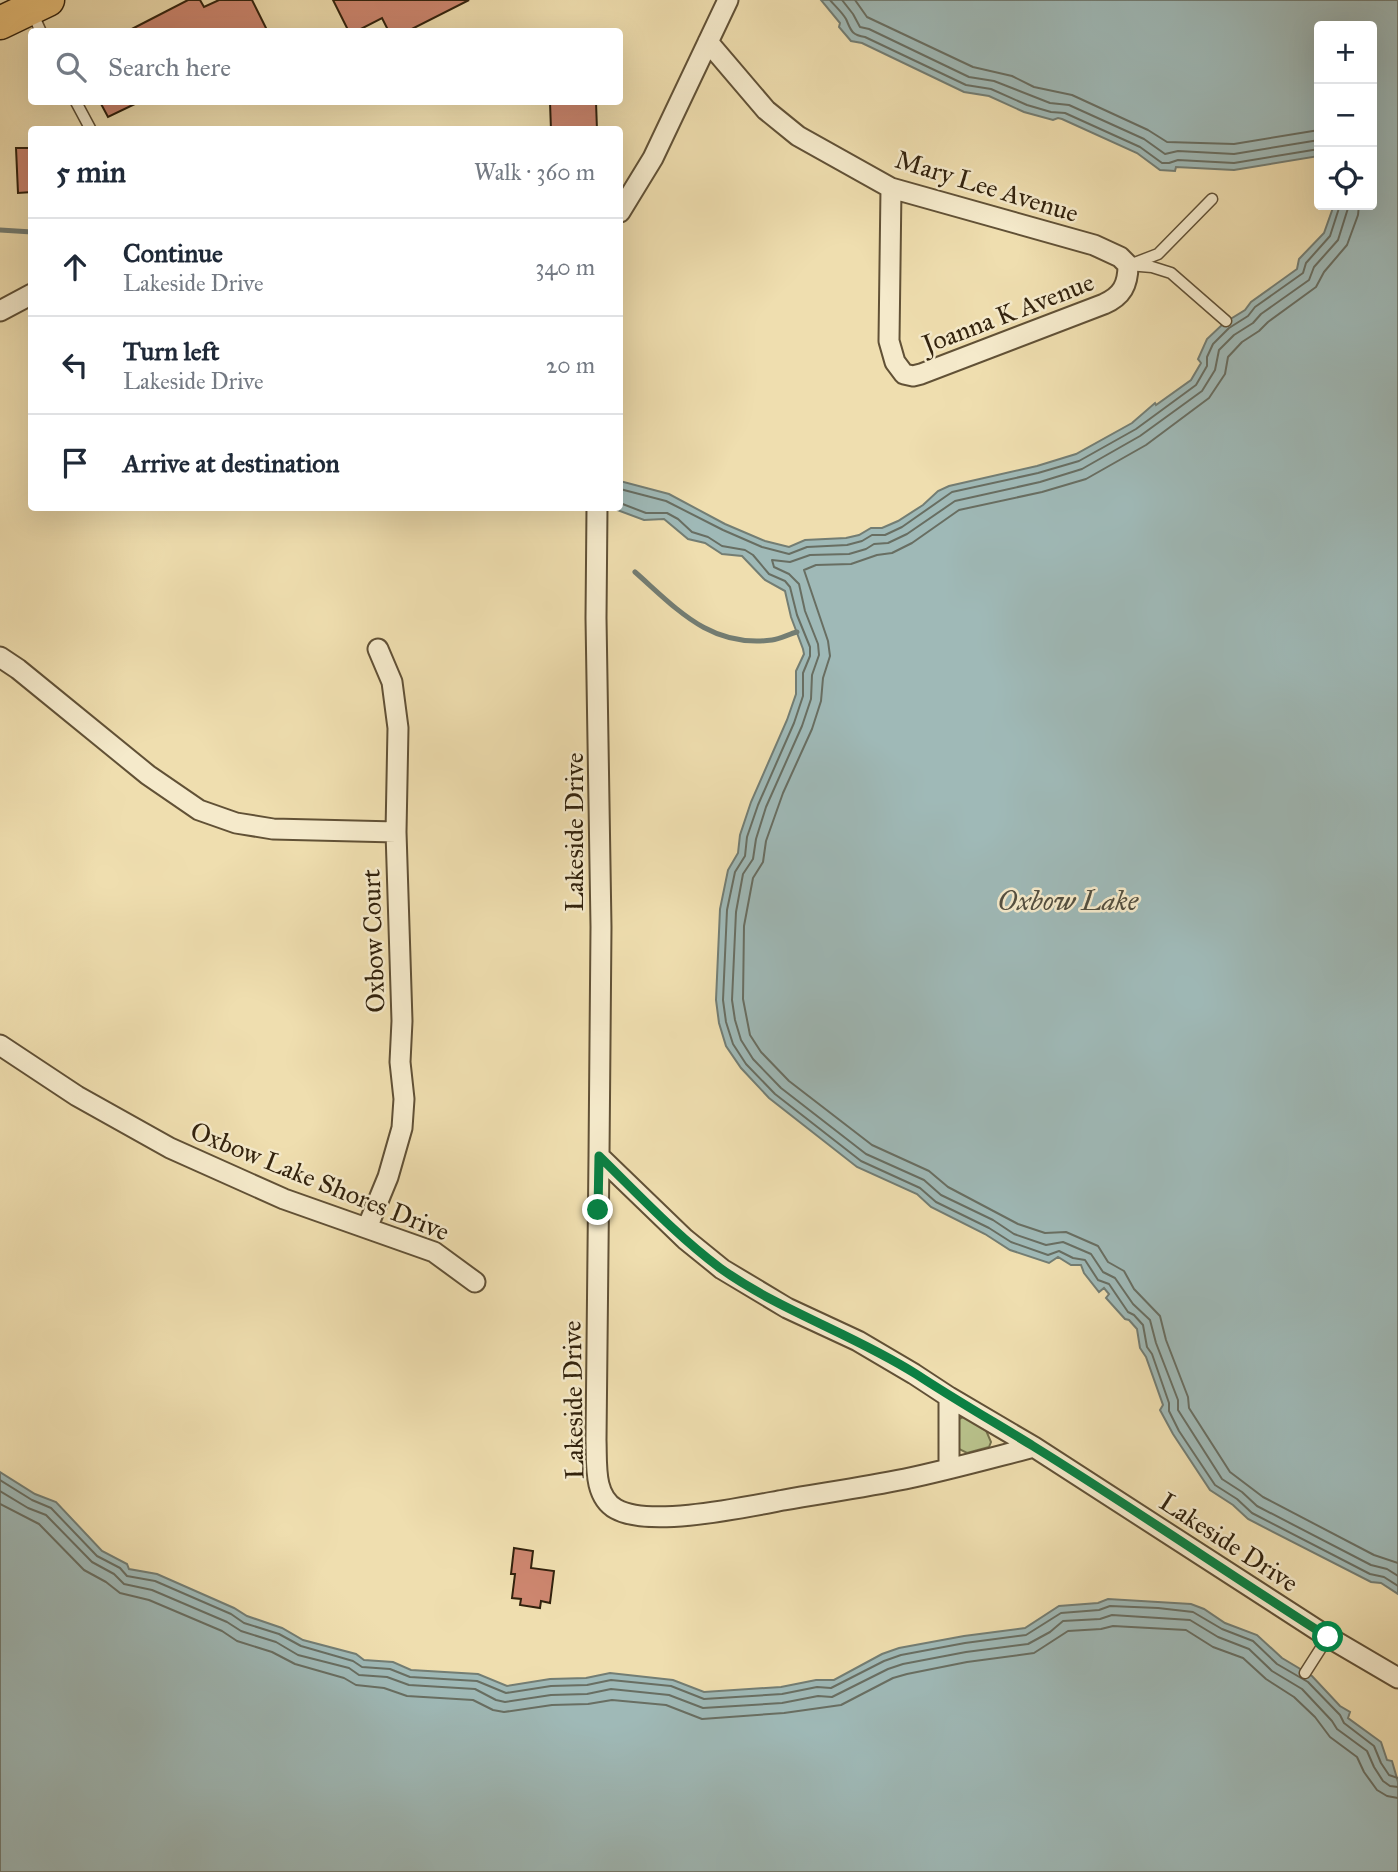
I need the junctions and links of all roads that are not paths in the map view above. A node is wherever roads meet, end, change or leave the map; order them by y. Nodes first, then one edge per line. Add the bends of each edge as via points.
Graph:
1 (728, 0) edge
2 (40, 13) edge
3 (0, 23) edge
4 (708, 42) junction
5 (78, 105) edge
6 (89, 126) edge
7 (891, 188) junction
8 (1212, 199) dead end
9 (623, 207) edge
10 (1128, 265) junction
11 (28, 296) edge
12 (0, 311) edge
13 (1226, 321) dead end
14 (597, 511) edge
15 (378, 649) dead end
16 (0, 657) edge
17 (396, 832) junction
18 (0, 1045) edge
19 (599, 1156) junction
20 (367, 1228) junction
21 (475, 1282) dead end
22 (949, 1397) junction
23 (1034, 1447) junction
24 (949, 1468) junction
25 (1328, 1637) junction
26 (1304, 1673) dead end
27 (1398, 1678) edge

1 - 4 street
2 - 3 highway
4 - 7 street, Mary Lee Avenue via 766,110 798,136
4 - 9 street via 653,158
5 - 6 lane
7 - 10 street, Mary Lee Avenue via 1094,245
7 - 10 street, Joanna K Avenue via 889,341 904,374 921,374 1116,299 1128,277
8 - 10 lane via 1158,254
10 - 13 lane via 1171,272
11 - 12 street
14 - 19 street, Lakeside Drive
15 - 17 street, Oxbow Court via 392,682 398,728
16 - 17 street via 199,810 272,830
17 - 20 street, Oxbow Court via 404,1099 388,1177
18 - 20 street, Oxbow Lake Shores Drive via 77,1096 170,1147 284,1199
19 - 22 street, Lakeside Drive via 684,1239 722,1269 787,1308 858,1341
19 - 24 street, Lakeside Drive via 598,1482 603,1496 616,1509 636,1515 676,1516 739,1509
20 - 21 street, Oxbow Lake Shores Drive via 434,1252
22 - 23 street, Lakeside Drive
22 - 24 street
23 - 24 street, Lakeside Drive
23 - 25 street, Lakeside Drive
25 - 26 lane
25 - 27 street, Lakeside Drive

